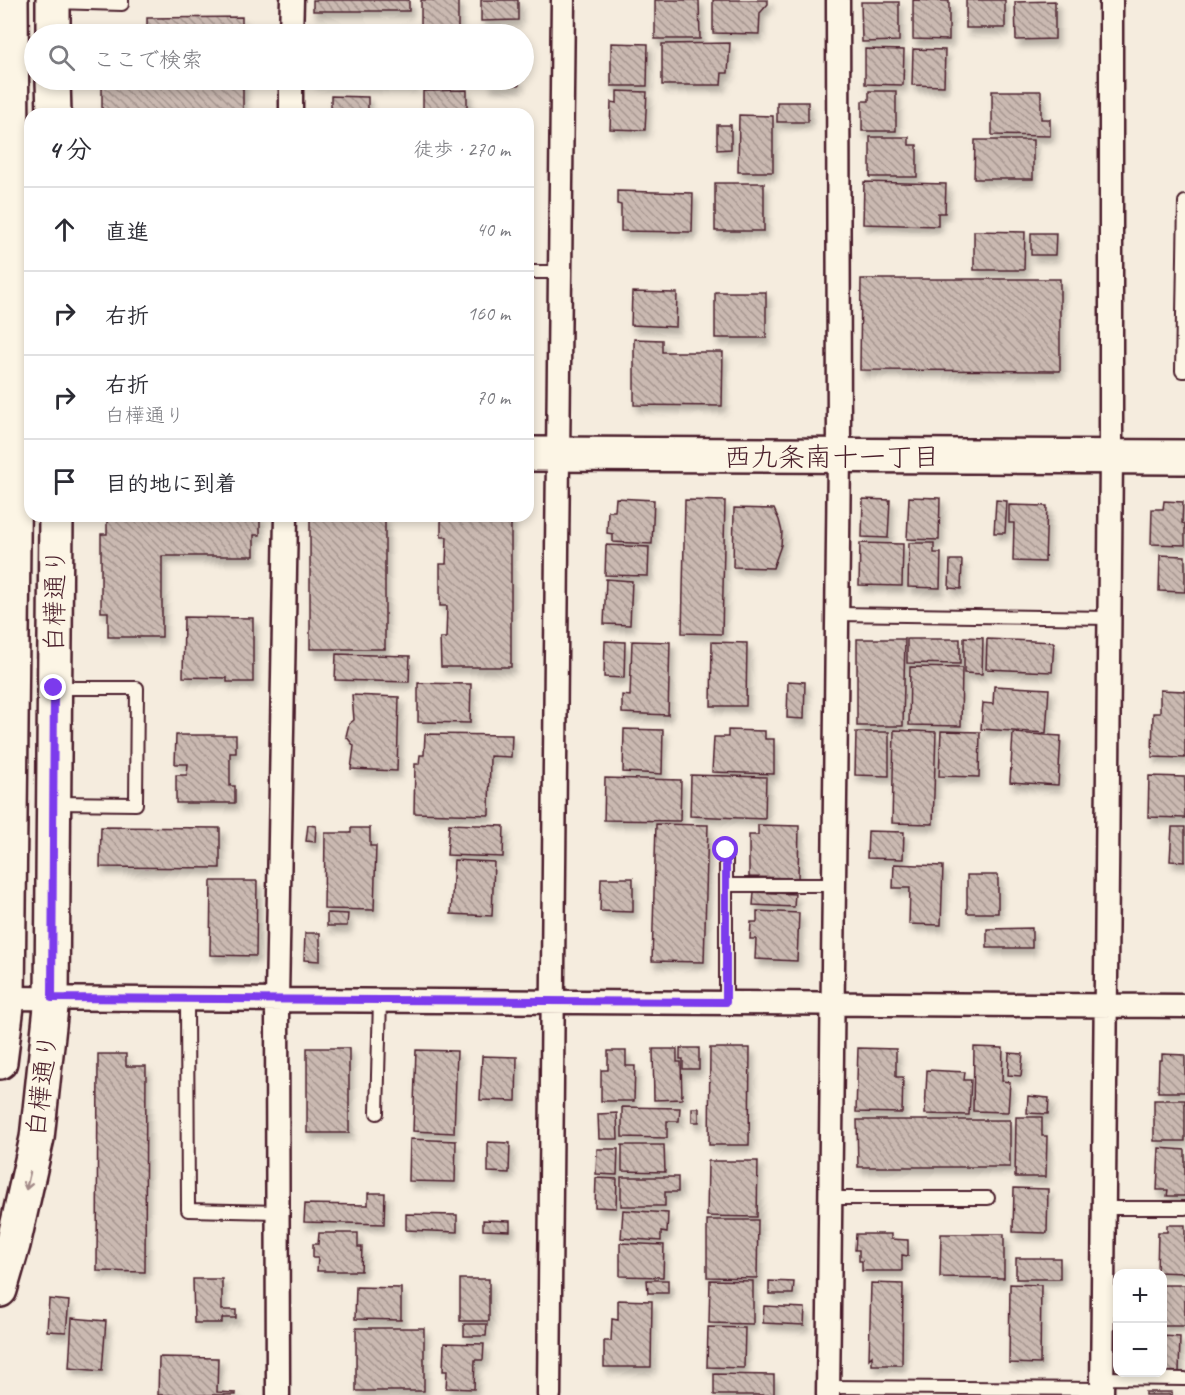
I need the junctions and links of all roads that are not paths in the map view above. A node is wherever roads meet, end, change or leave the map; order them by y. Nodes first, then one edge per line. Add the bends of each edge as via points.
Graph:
1 (11, 0) edge
2 (122, 0) edge
3 (292, 0) edge
4 (563, 0) edge
5 (838, 0) edge
6 (1111, 0) edge
7 (53, 1) edge
8 (53, 24) edge
9 (291, 24) edge
10 (6, 60) edge
11 (53, 90) edge
12 (291, 90) edge
13 (54, 108) edge
14 (291, 108) edge
15 (1185, 202) edge
16 (534, 272) edge
17 (561, 272) junction
18 (1185, 370) edge
19 (15, 452) edge
20 (544, 454) edge
21 (839, 455) junction
22 (1111, 456) junction
23 (1185, 457) edge
24 (56, 522) edge
25 (286, 522) edge
26 (6, 568) edge
27 (837, 614) junction
28 (1109, 618) junction
29 (54, 688) junction
30 (53, 803) junction
31 (5, 804) edge
32 (726, 850) dead end
33 (726, 885) junction
34 (834, 885) junction
35 (4, 998) edge
36 (52, 998) junction
37 (187, 999) junction
38 (277, 999) junction
39 (380, 1000) junction
40 (550, 1002) junction
41 (726, 1002) junction
42 (832, 1003) junction
43 (1104, 1006) junction
44 (1185, 1006) edge
45 (0, 1062) edge
46 (377, 1113) dead end
47 (830, 1198) junction
48 (988, 1198) dead end
49 (1103, 1208) junction
50 (1185, 1208) edge
51 (277, 1212) junction
52 (0, 1290) edge
53 (1185, 1379) edge
54 (1102, 1387) edge
55 (828, 1391) edge
56 (278, 1395) edge
57 (549, 1395) edge

1 - 10 street
2 - 7 lane via 122,4
3 - 9 street
4 - 17 street
5 - 21 street
6 - 22 street
7 - 8 street
10 - 19 street
11 - 13 street
12 - 14 street
15 - 18 lane
16 - 17 lane
17 - 20 street
19 - 26 street
20 - 21 street
20 - 40 street
21 - 22 street
21 - 27 street
22 - 23 street
22 - 28 street
24 - 29 street, 白樺通り
25 - 38 street
26 - 31 street
27 - 28 lane
27 - 34 street
28 - 43 street
29 - 30 street, 白樺通り
29 - 30 lane via 137,688 135,804
30 - 36 street, 白樺通り
31 - 35 street
32 - 33 lane
33 - 34 lane
33 - 41 lane
34 - 42 street
35 - 36 street
35 - 45 street
36 - 37 street
36 -> 52 street, 白樺通り via 37,1138
37 - 38 street
37 - 51 lane via 188,1210
38 - 39 street
38 - 51 street
39 - 40 street
39 - 46 lane
40 - 41 street
40 - 57 street
41 - 42 street
42 - 43 street
42 - 47 street
43 - 44 street
43 - 49 street
47 - 48 lane
47 - 55 street
49 - 50 lane
49 - 54 street
51 - 56 street
53 - 54 lane
54 - 55 lane

